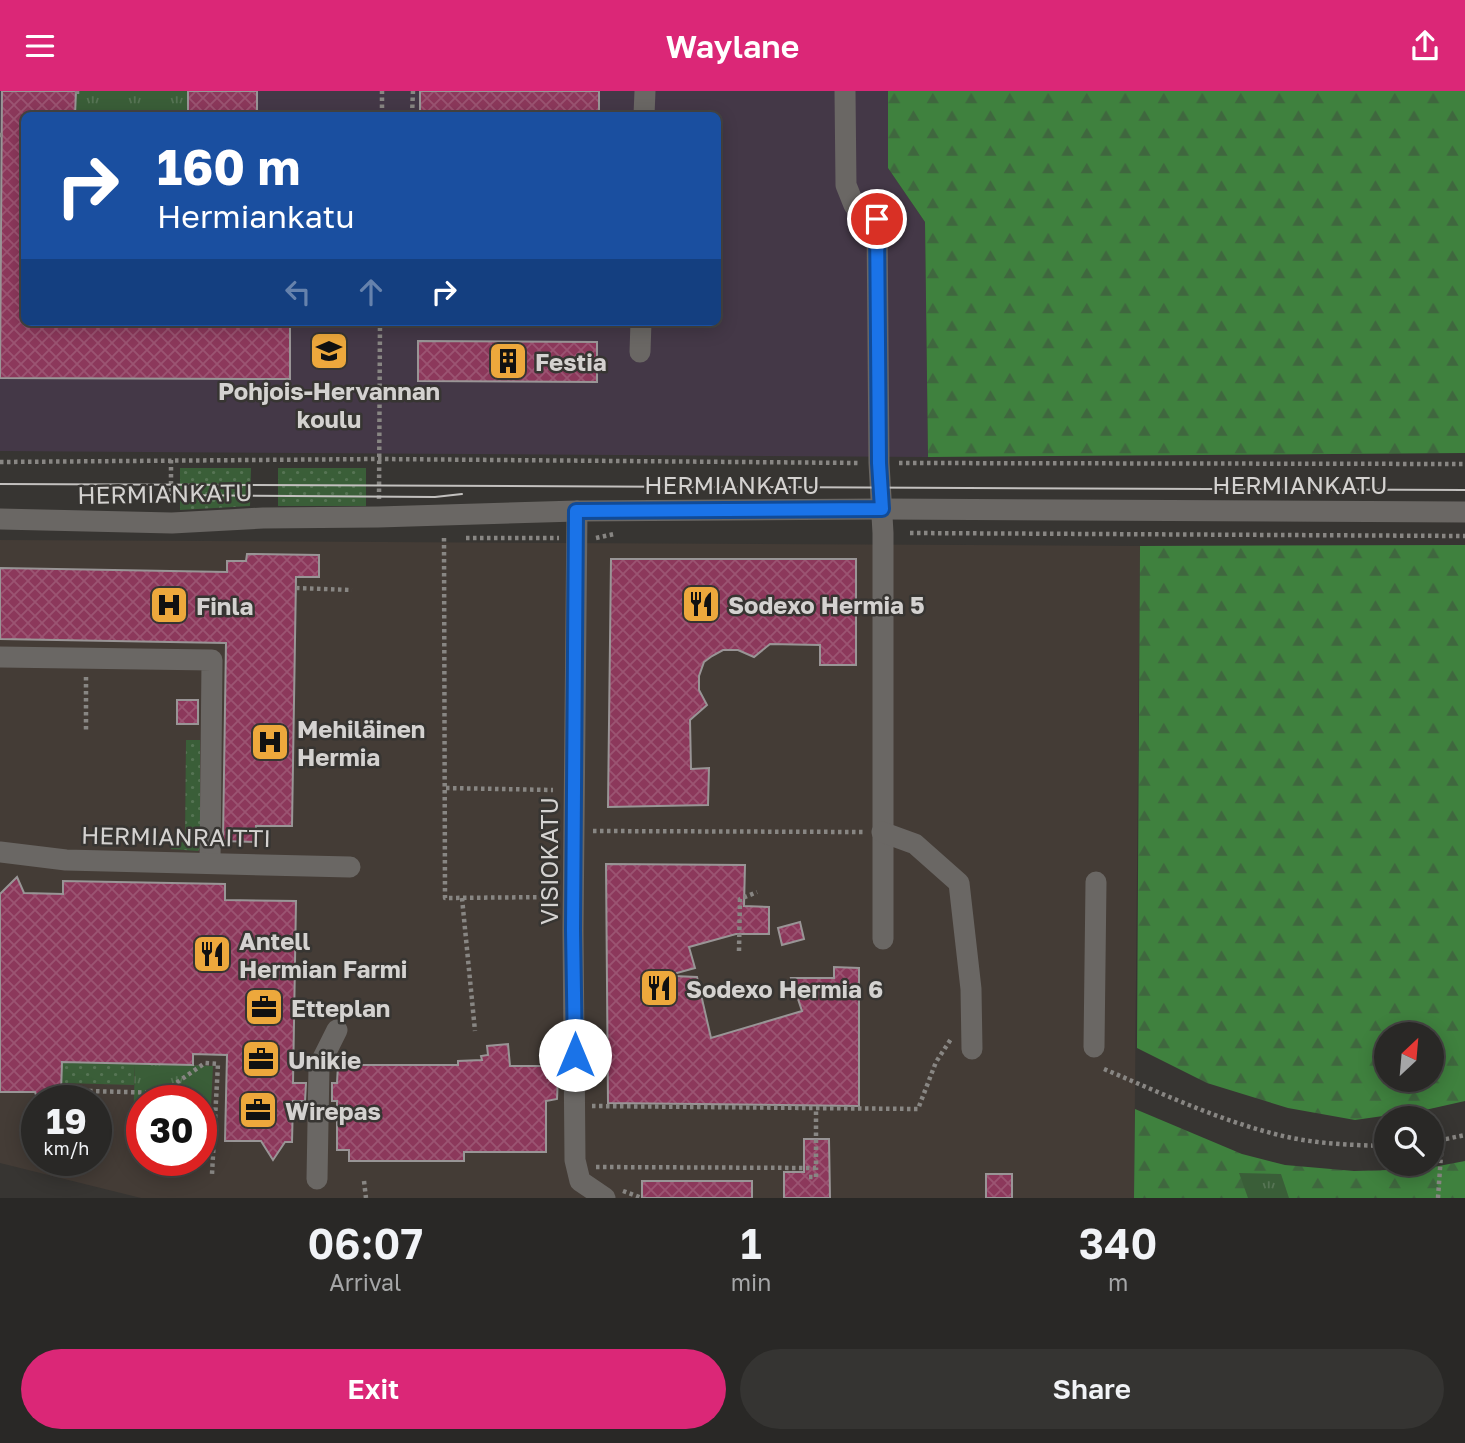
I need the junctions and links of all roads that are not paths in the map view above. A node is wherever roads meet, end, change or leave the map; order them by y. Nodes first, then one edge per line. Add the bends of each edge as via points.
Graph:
1 (645, 91) edge
2 (845, 91) edge
3 (644, 112) edge
4 (641, 326) edge
5 (640, 352) dead end
6 (882, 509) junction
7 (576, 511) junction
8 (1465, 512) edge
9 (0, 519) edge
10 (0, 657) edge
11 (882, 832) junction
12 (0, 852) edge
13 (210, 862) junction
14 (350, 867) dead end
15 (1096, 882) dead end
16 (883, 939) dead end
17 (337, 1030) dead end
18 (1094, 1047) dead end
19 (972, 1049) dead end
20 (317, 1179) dead end
21 (582, 1189) edge
22 (605, 1198) edge

1 - 3 street
2 - 6 street via 846,185 854,205 877,219
4 - 5 street
6 - 7 street, HERMIANKATU
6 - 8 street, HERMIANKATU
6 - 11 street
7 - 9 street, HERMIANKATU via 172,523
7 - 21 street, VISIOKATU via 575,1160
10 - 13 street via 212,660
11 - 16 street
11 - 19 street via 915,844 960,883
12 - 13 street, HERMIANRAITTI via 66,860
13 - 14 street, HERMIANRAITTI
15 - 18 street
17 - 20 street via 319,1066
21 - 22 street, VISIOKATU

